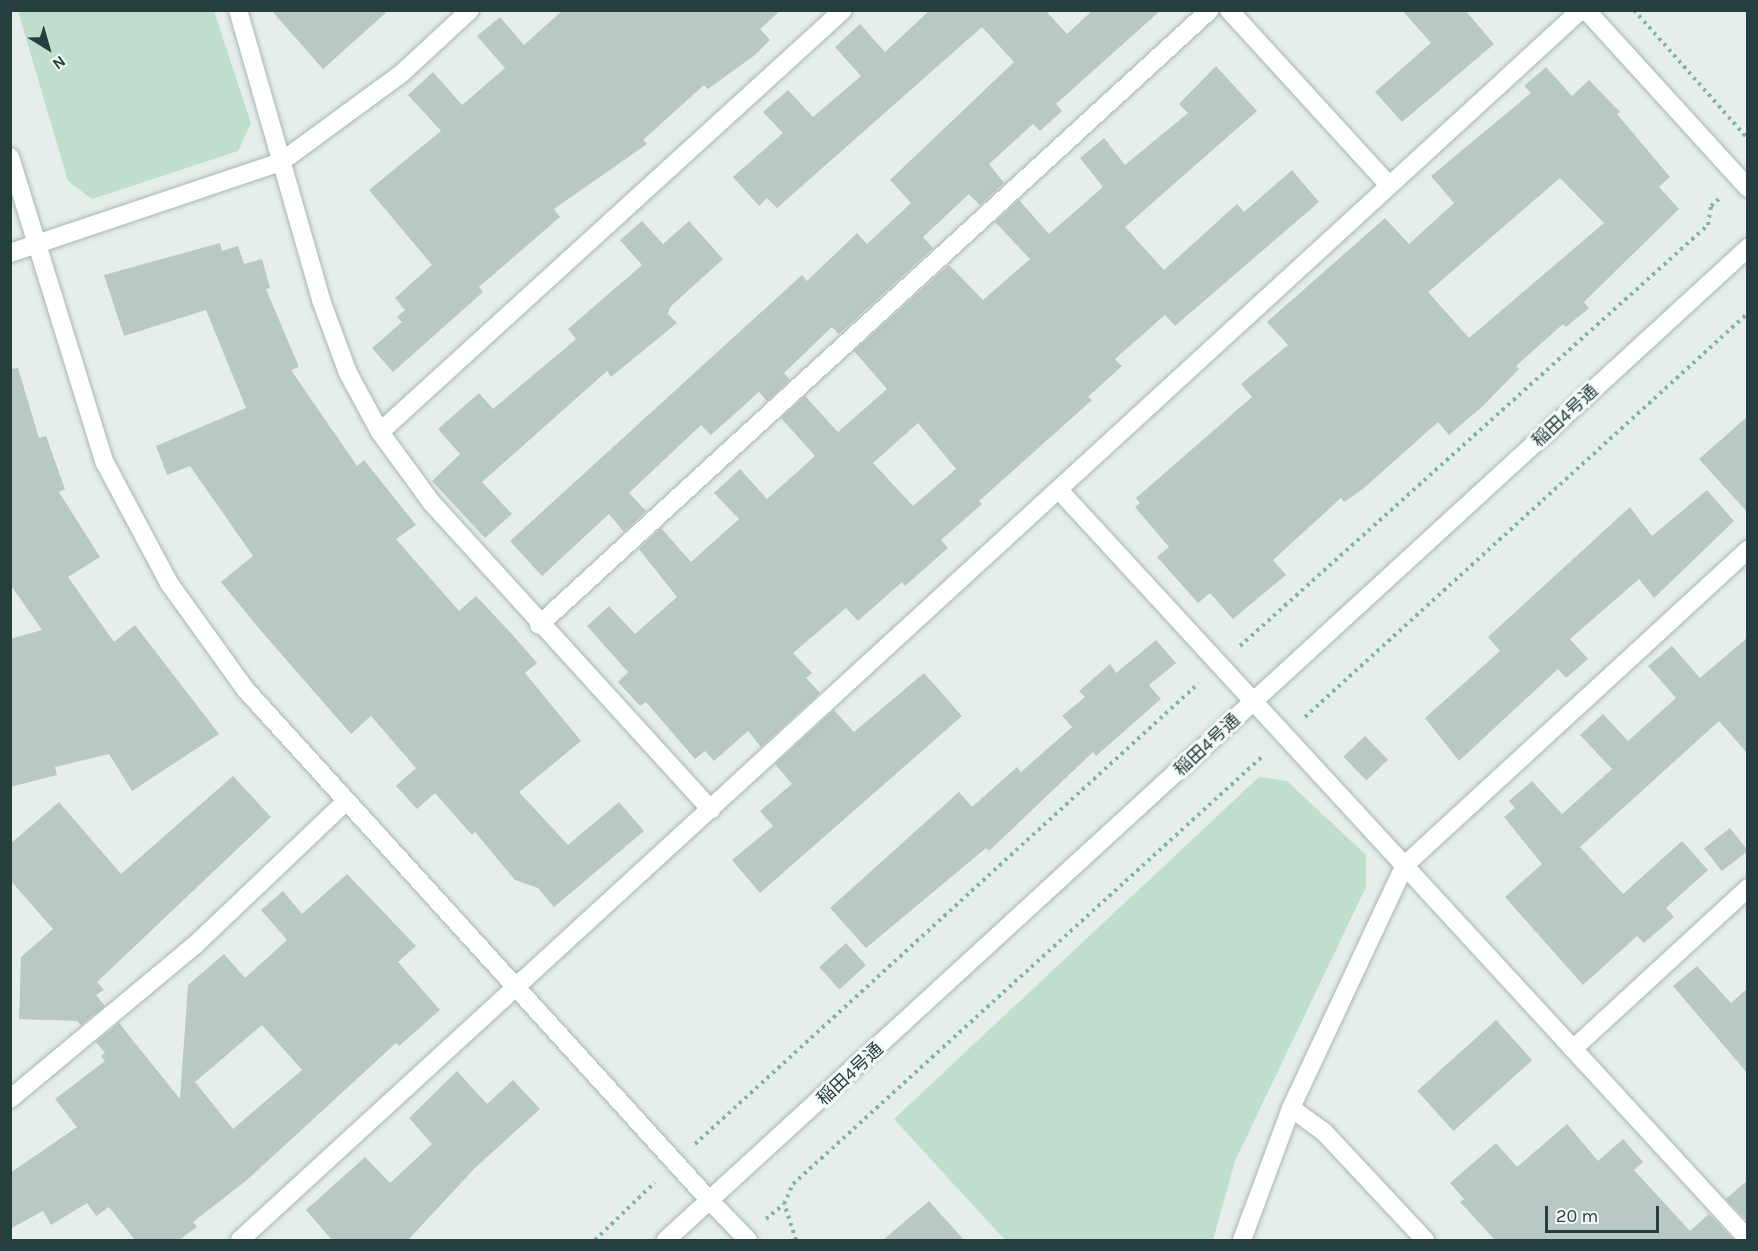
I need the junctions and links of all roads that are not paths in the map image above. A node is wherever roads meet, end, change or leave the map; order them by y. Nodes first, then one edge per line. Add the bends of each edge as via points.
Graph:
1 (238, 10) edge
2 (470, 10) edge
3 (843, 10) edge
4 (1210, 10) edge
5 (1229, 10) edge
6 (1581, 10) edge
7 (1586, 10) edge
8 (10, 157) edge
9 (281, 162) junction
10 (1388, 184) junction
11 (1744, 184) edge
12 (36, 245) junction
13 (1748, 248) edge
14 (10, 252) edge
15 (380, 432) junction
16 (1059, 490) junction
17 (1748, 550) edge
18 (539, 625) junction
19 (1254, 701) junction
20 (346, 801) junction
21 (711, 810) junction
22 (1405, 865) junction
23 (1745, 896) edge
24 (515, 987) junction
25 (1573, 1049) junction
26 (12, 1094) edge
27 (1291, 1108) junction
28 (711, 1202) junction
29 (1748, 1239) edge
30 (240, 1240) edge
31 (666, 1240) edge
32 (748, 1240) edge
33 (1242, 1240) edge
34 (1425, 1240) edge

1 - 9 street
2 - 9 street via 401,74
3 - 15 street
4 - 18 street
5 - 10 street
6 - 10 street
7 - 11 street
8 - 12 street
9 - 12 street
9 - 15 street via 348,373
10 - 16 street
12 - 14 street
12 - 20 street via 105,463 141,536 246,690
13 - 19 street, 稲田4号通
15 - 18 street via 431,502
16 - 19 street
16 - 21 street
17 - 22 street
18 - 21 street
19 - 22 street
19 - 28 street, 稲田4号通
20 - 24 street
20 - 26 street via 195,945
21 - 24 street
22 - 25 street
22 - 27 street
23 - 25 street
24 - 28 street
24 - 30 street
25 - 29 street
27 - 33 street
27 - 34 street via 1324,1132
28 - 31 street, 稲田4号通
28 - 32 street

